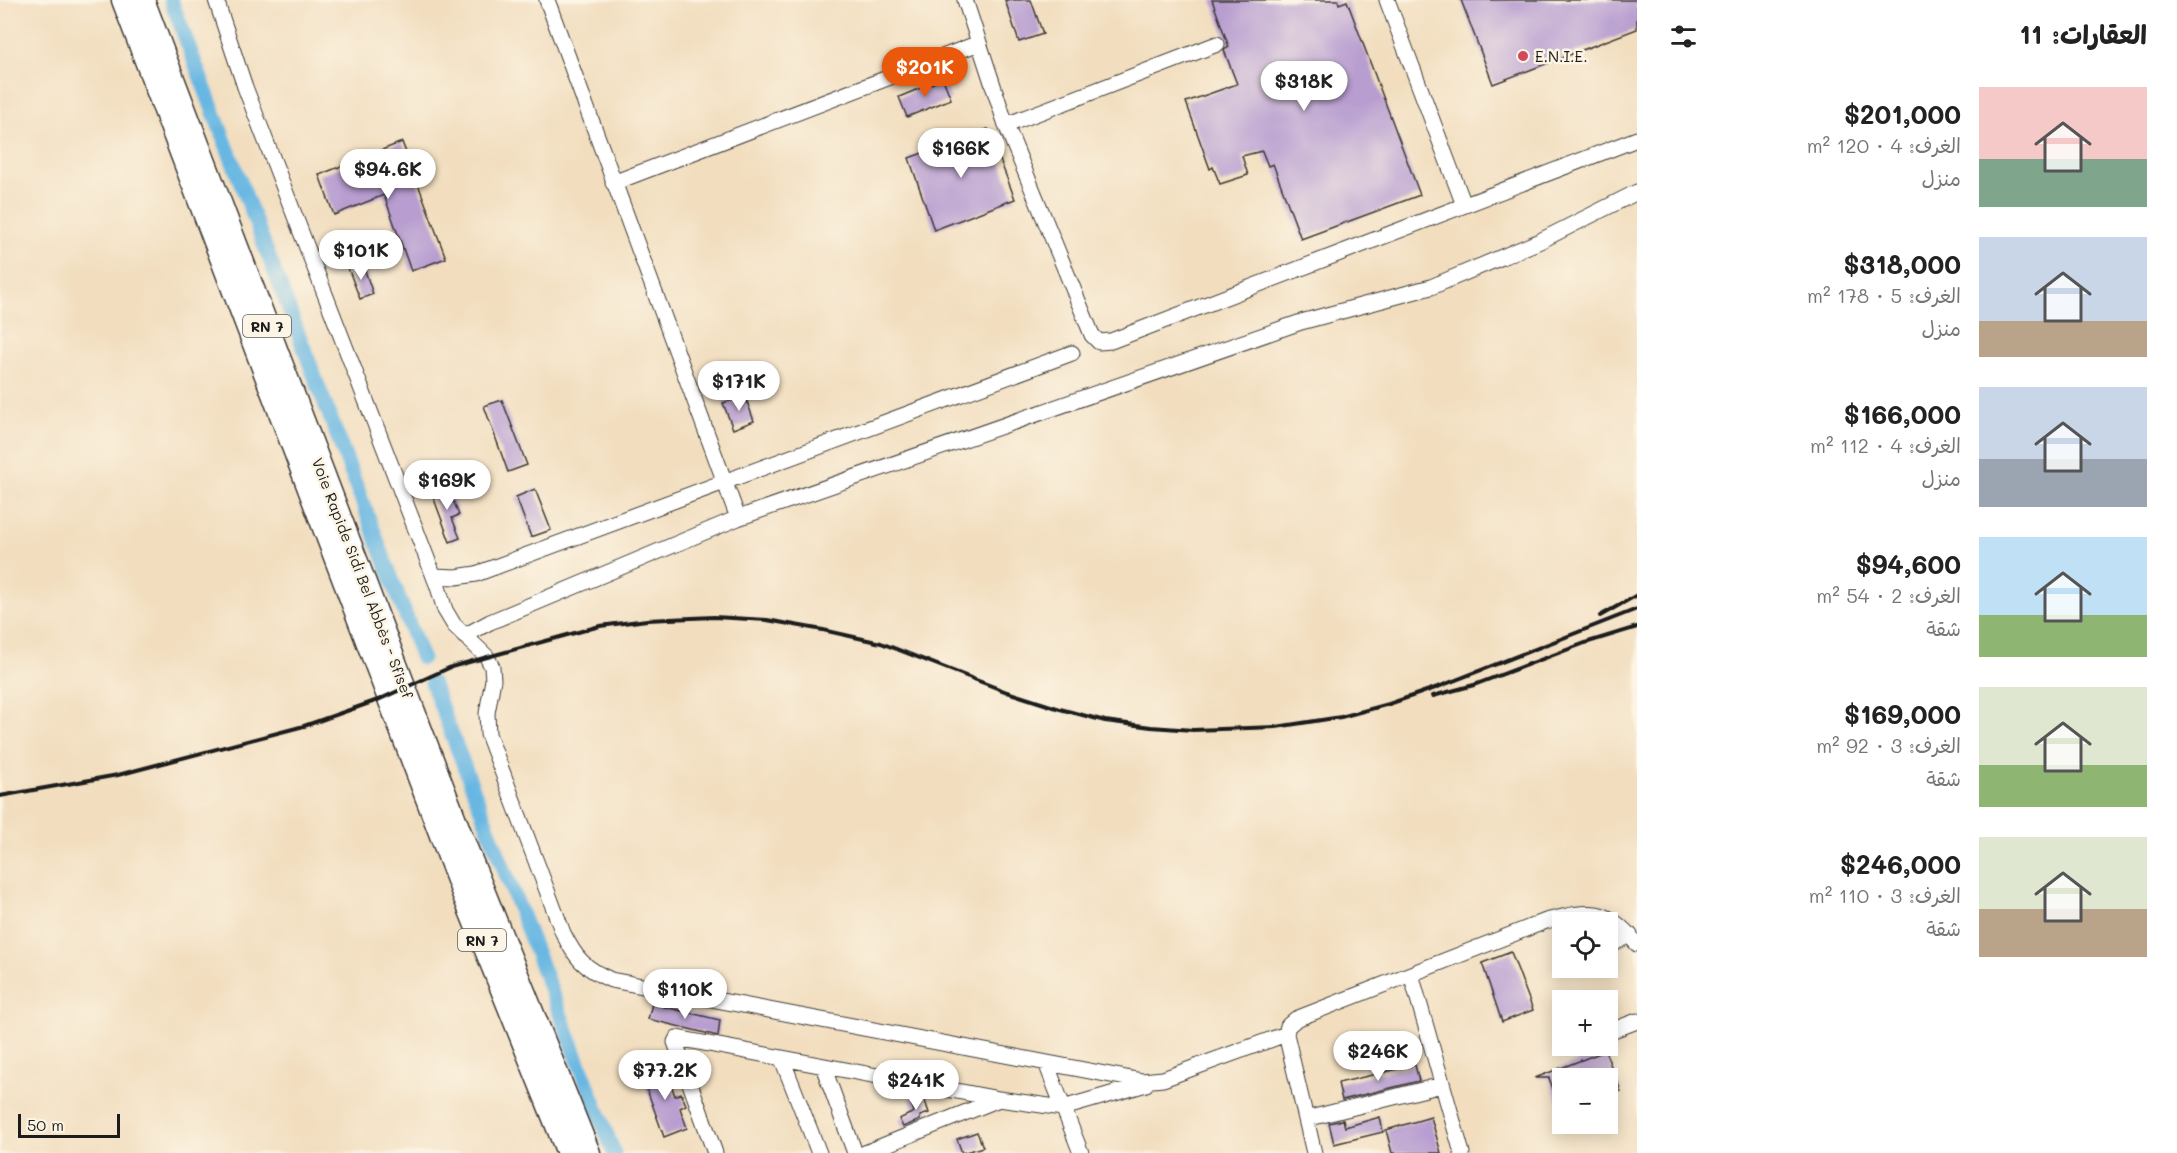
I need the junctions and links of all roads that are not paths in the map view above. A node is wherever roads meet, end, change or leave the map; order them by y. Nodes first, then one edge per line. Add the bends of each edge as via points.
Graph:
1 (123, 0) edge
2 (143, 0) edge
3 (216, 0) edge
4 (547, 0) edge
5 (965, 0) edge
6 (1387, 0) edge
7 (980, 43) junction
8 (1217, 44) dead end
9 (1006, 125) junction
10 (1637, 139) edge
11 (613, 183) junction
12 (1637, 192) edge
13 (1464, 205) junction
14 (1072, 353) dead end
15 (724, 482) junction
16 (738, 518) junction
17 (434, 576) junction
18 (464, 636) junction
19 (1634, 939) edge
20 (1618, 943) edge
21 (1411, 974) junction
22 (1637, 1021) edge
23 (1618, 1028) edge
24 (1286, 1034) junction
25 (782, 1059) junction
26 (1046, 1063) junction
27 (823, 1066) junction
28 (1163, 1079) junction
29 (1442, 1085) junction
30 (999, 1100) junction
31 (1063, 1108) junction
32 (1306, 1119) junction
33 (568, 1153) edge
34 (589, 1153) edge
35 (715, 1153) edge
36 (819, 1153) edge
37 (855, 1153) edge
38 (865, 1153) edge
39 (1081, 1153) edge
40 (1314, 1153) edge
41 (1462, 1153) edge

1 - 33 highway, Voie Rapide Sidi Bel Abbès - Sfisef / RN 7 via 463,893
2 - 34 highway, Voie Rapide Sidi Bel Abbès - Sfisef / RN 7 via 462,838
3 - 17 street via 245,87
4 - 11 street
5 - 7 street
6 - 13 street
7 - 9 street
7 - 11 street
8 - 9 street
9 - 13 street via 1092,335 1099,342 1111,341
10 - 13 street
11 - 15 street
12 - 16 street via 1540,241 1431,287 1301,322
14 - 15 street
15 - 16 street
15 - 17 street via 476,574
16 - 18 street
17 - 18 street via 445,610
18 - 26 street via 492,667 488,734 563,933 584,965 611,980
19 - 20 street
19 - 21 street via 1608,916 1592,912 1572,915 1546,921
21 - 24 street via 1306,1014 1288,1026
21 - 29 street
22 - 23 street
24 - 28 street
24 - 32 street
25 - 27 street
25 - 35 street via 676,1039
25 - 36 street
26 - 28 street via 1142,1081
26 - 31 street
27 - 30 street
27 - 37 street
28 - 31 street
29 - 32 street
29 - 41 street
30 - 31 street
30 - 38 street
31 - 39 street
32 - 40 street

